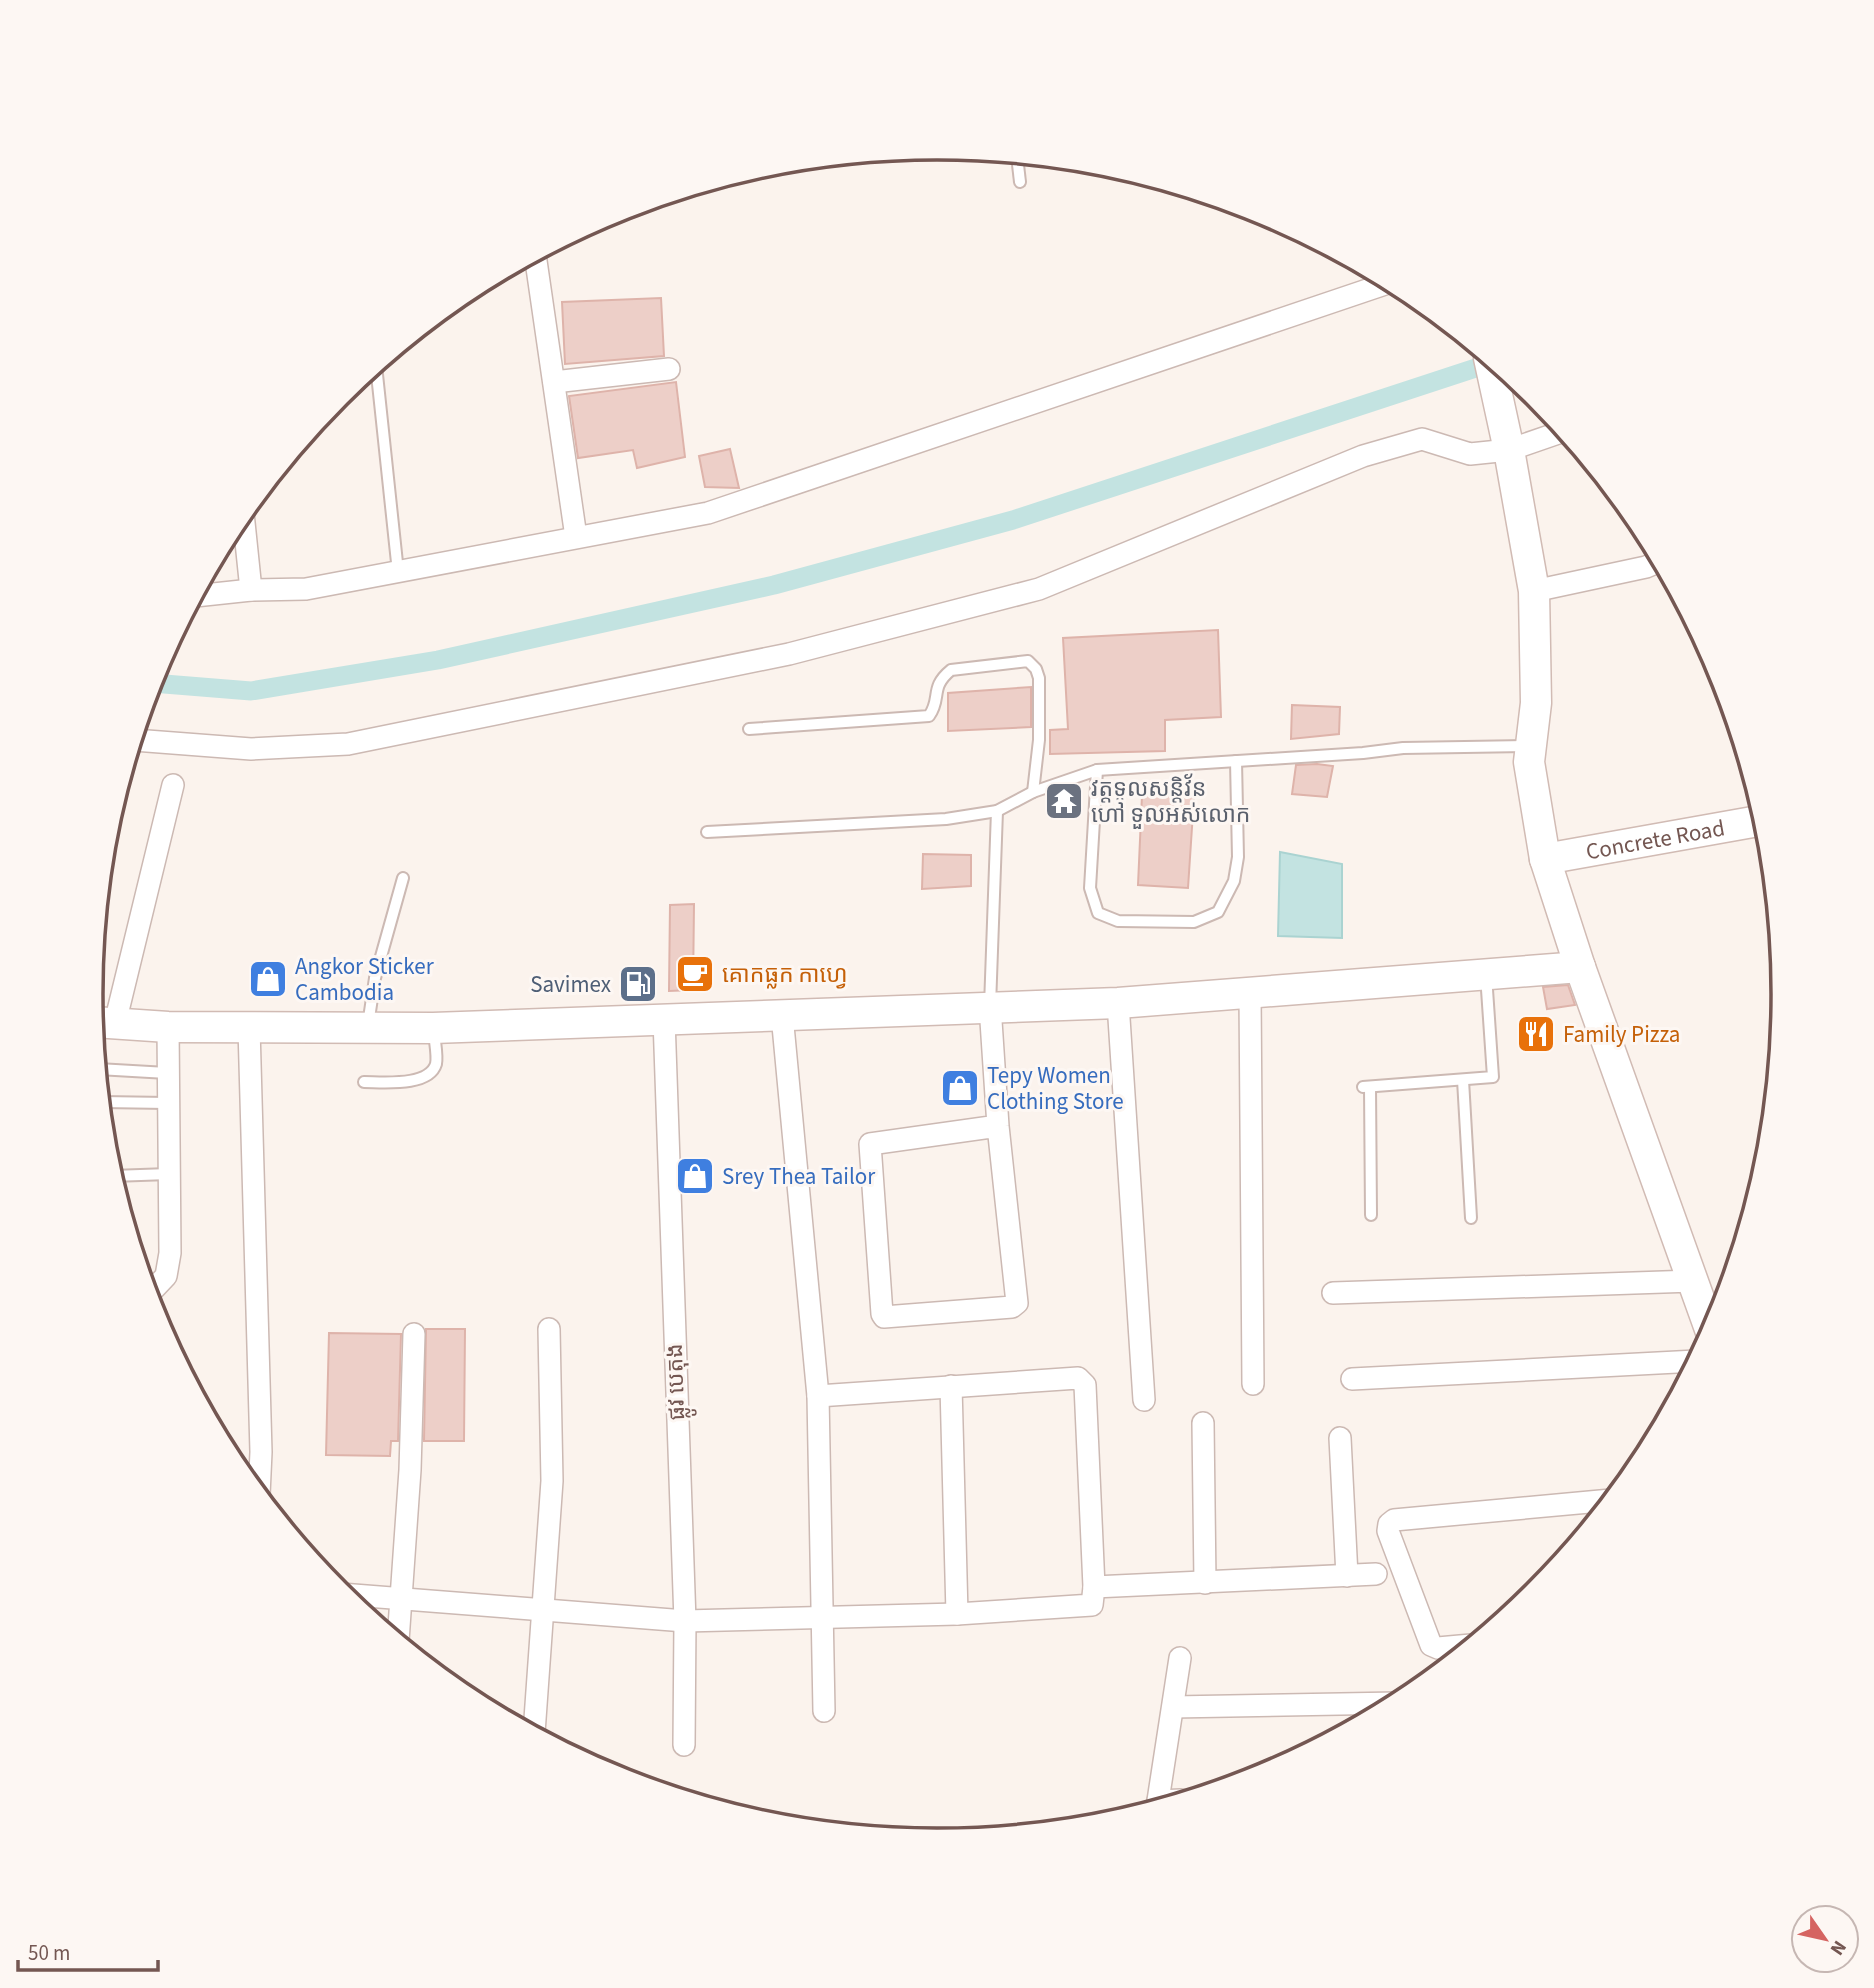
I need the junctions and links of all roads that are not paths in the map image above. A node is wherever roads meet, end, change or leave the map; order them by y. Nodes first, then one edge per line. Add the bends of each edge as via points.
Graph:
1 (1018, 164) edge
2 (1020, 182) dead end
3 (532, 265) edge
4 (1377, 287) edge
5 (669, 369) dead end
6 (1492, 372) edge
7 (377, 376) edge
8 (554, 382) junction
9 (1554, 433) edge
10 (1507, 442) junction
11 (245, 530) edge
12 (576, 537) junction
13 (1651, 565) edge
14 (398, 572) junction
15 (251, 590) junction
16 (1534, 591) junction
17 (205, 595) edge
18 (749, 729) dead end
19 (143, 741) edge
20 (1530, 746) junction
21 (1236, 761) junction
22 (1097, 770) junction
23 (173, 785) dead end
24 (1033, 792) junction
25 (998, 810) junction
26 (1753, 822) edge
27 (707, 832) dead end
28 (1545, 859) junction
29 (403, 878) dead end
30 (1580, 967) junction
31 (1486, 975) junction
32 (1250, 993) junction
33 (1118, 1003) junction
34 (990, 1006) junction
35 (782, 1015) junction
36 (664, 1019) junction
37 (105, 1022) edge
38 (168, 1027) junction
39 (249, 1028) junction
40 (368, 1028) junction
41 (433, 1028) junction
42 (107, 1070) edge
43 (167, 1073) junction
44 (1463, 1080) junction
45 (364, 1083) dead end
46 (110, 1102) edge
47 (167, 1103) junction
48 (998, 1126) junction
49 (169, 1174) junction
50 (123, 1175) edge
51 (1371, 1215) dead end
52 (1471, 1218) dead end
53 (1693, 1281) junction
54 (156, 1286) edge
55 (1333, 1293) dead end
56 (1705, 1316) edge
57 (549, 1329) dead end
58 (414, 1334) dead end
59 (1686, 1362) edge
60 (1352, 1379) dead end
61 (1253, 1384) dead end
62 (951, 1386) junction
63 (818, 1396) junction
64 (1144, 1400) dead end
65 (1203, 1423) dead end
66 (1340, 1438) dead end
67 (260, 1479) edge
68 (1599, 1501) edge
69 (1376, 1574) dead end
70 (1347, 1576) junction
71 (1205, 1583) junction
72 (1094, 1587) junction
73 (359, 1595) edge
74 (401, 1598) junction
75 (542, 1609) junction
76 (957, 1614) junction
77 (823, 1617) junction
78 (685, 1621) junction
79 (399, 1630) edge
80 (1456, 1646) edge
81 (1180, 1658) dead end
82 (1374, 1703) edge
83 (1173, 1707) junction
84 (824, 1712) dead end
85 (535, 1724) edge
86 (684, 1745) dead end
87 (1158, 1798) edge

1 - 2 lane
3 - 8 street
4 - 12 street via 708,513
5 - 8 street
6 - 10 street
7 - 14 lane
8 - 12 street
9 - 10 street
10 - 16 street
10 - 19 street via 1470,454 1422,439 1363,456 1039,589 789,654 348,744 251,750
11 - 15 street
12 - 14 street
13 - 16 street
14 - 15 street via 306,589
15 - 17 street
16 - 20 street via 1536,703
18 - 24 lane via 929,716 935,708 937,686 951,670 1028,661 1039,678
20 - 21 lane via 1403,748
20 - 28 street
21 - 22 lane
21 - 22 lane via 1238,856 1234,881 1218,912 1194,922 1118,921 1098,912 1090,888
22 - 24 lane
23 - 37 street
24 - 25 lane
25 - 27 lane via 946,819
25 - 34 lane
26 - 28 street, Concrete Road
28 - 30 street
29 - 40 lane via 375,978
30 - 31 street
30 - 53 street
31 - 32 street
31 - 44 lane via 1493,1077
32 - 33 street
32 - 61 street
33 - 34 street
33 - 64 street
34 - 35 street
34 - 48 street
35 - 36 street
35 - 63 street
36 - 41 street
36 - 78 street, ផ្លូវ បេតុង
37 - 38 street
38 - 39 street
38 - 43 street
39 - 40 street
39 - 67 street
40 - 41 street
41 - 45 lane via 436,1064 429,1074 418,1080
42 - 43 lane
43 - 47 street
44 - 51 lane via 1366,1087
44 - 52 lane
46 - 47 lane
47 - 49 street
48 - 48 street via 870,1144 882,1314 887,1318 1015,1306
49 - 50 lane
49 - 54 street via 170,1253 166,1276
53 - 55 street
53 - 56 street
57 - 75 street via 552,1481
58 - 74 street
59 - 60 street
62 - 63 street
62 - 72 street via 1082,1380
62 - 76 street
63 - 77 street
65 - 71 street
66 - 70 street
68 - 80 street via 1389,1524 1431,1645
69 - 70 street
70 - 71 street
71 - 72 street
72 - 76 street via 1092,1605
73 - 74 street
74 - 75 street
74 - 79 street
75 - 78 street
75 - 85 street
76 - 77 street
77 - 78 street
77 - 84 street
78 - 86 street, ផ្លូវ បេតុង
81 - 83 street
82 - 83 street
83 - 87 street

